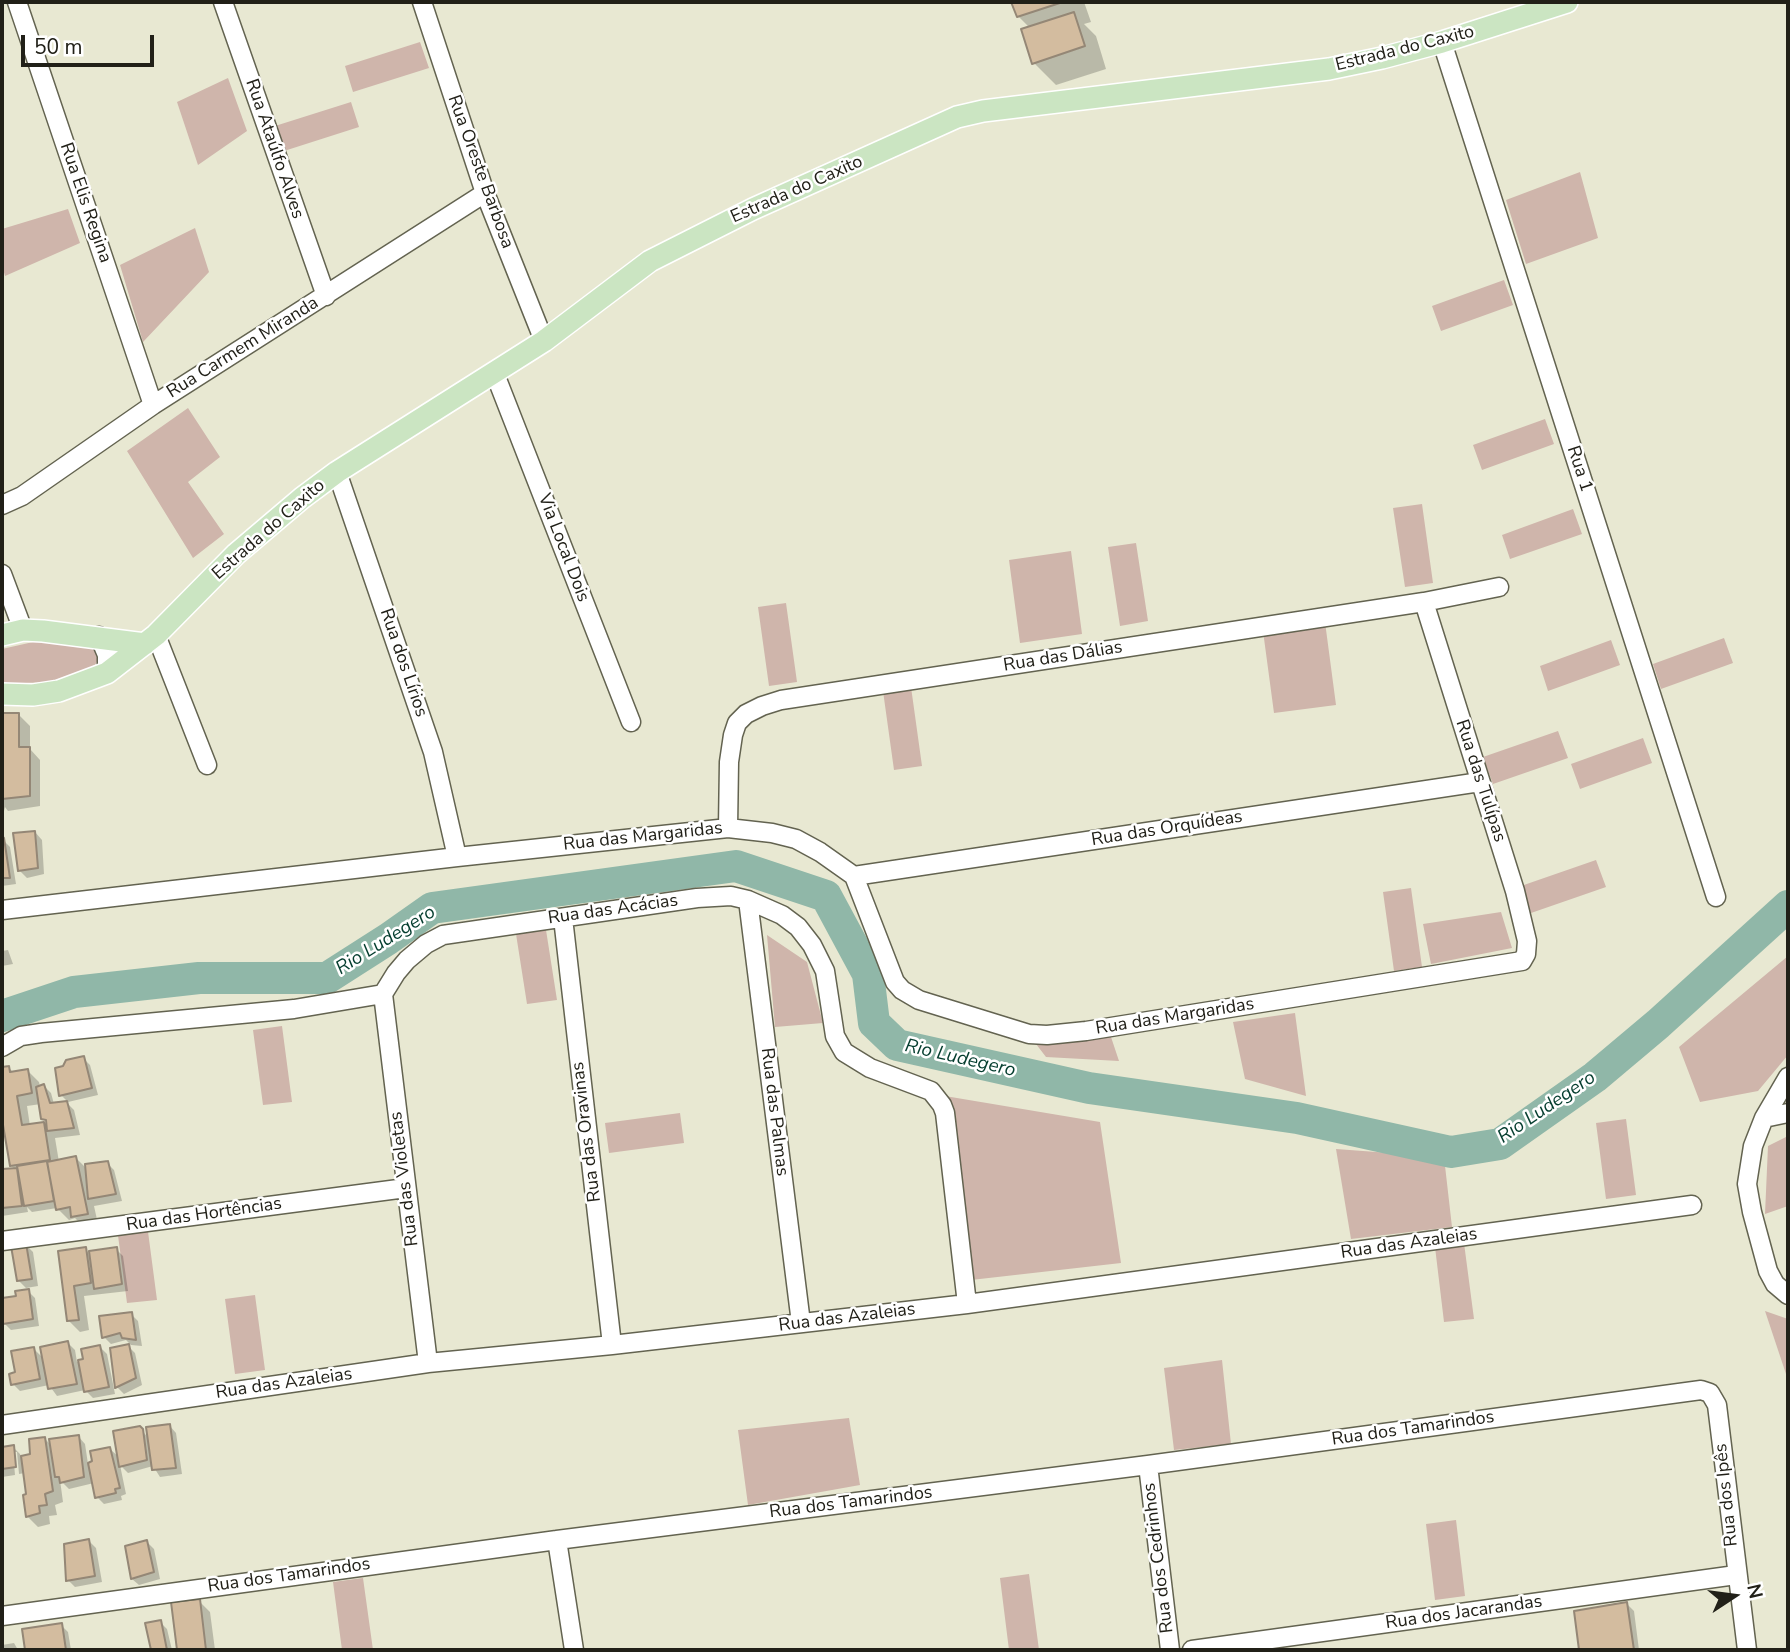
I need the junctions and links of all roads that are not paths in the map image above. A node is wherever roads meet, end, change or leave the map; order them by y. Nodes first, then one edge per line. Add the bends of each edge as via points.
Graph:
1 (17, 2) edge
2 (223, 2) edge
3 (422, 2) edge
4 (1567, 2) edge
5 (1539, 6) edge
6 (1442, 42) junction
7 (485, 193) junction
8 (326, 296) junction
9 (544, 341) junction
10 (495, 374) junction
11 (153, 405) junction
12 (337, 472) junction
13 (2, 505) edge
14 (2, 574) edge
15 (1499, 587) dead end
16 (1424, 602) junction
17 (23, 630) junction
18 (2, 635) edge
19 (99, 636) junction
20 (150, 639) junction
21 (107, 673) junction
22 (2, 694) edge
23 (631, 722) dead end
24 (207, 765) dead end
25 (1480, 782) junction
26 (728, 828) junction
27 (457, 857) junction
28 (854, 876) junction
29 (1716, 897) dead end
30 (748, 900) junction
31 (2, 910) edge
32 (563, 918) junction
33 (1522, 961) joint
34 (383, 994) junction
35 (2, 1047) edge
36 (1788, 1077) edge
37 (1788, 1113) edge
38 (1764, 1118) junction
39 (406, 1188) junction
40 (1692, 1205) dead end
41 (2, 1241) edge
42 (1788, 1295) edge
43 (967, 1304) junction
44 (801, 1323) junction
45 (612, 1345) junction
46 (428, 1363) junction
47 (1701, 1390) joint
48 (2, 1425) edge
49 (1148, 1465) junction
50 (557, 1540) junction
51 (1736, 1575) junction
52 (2, 1616) edge
53 (574, 1650) edge
54 (1170, 1650) edge
55 (1192, 1650) edge
56 (1747, 1650) edge

1 - 11 street, Rua Elis Regina
2 - 8 street, Rua Ataúlfo Alves
3 - 7 street, Rua Oreste Barbosa
4 - 5 main road, Estrada do Caxito
5 - 6 main road, Estrada do Caxito
6 - 9 main road, Estrada do Caxito via 1329,69 957,117 650,261
6 - 29 street, Rua 1
7 - 8 street, Rua Carmem Miranda
7 - 9 street, Rua Oreste Barbosa
8 - 11 street, Rua Carmem Miranda
9 - 10 main road, Estrada do Caxito
10 - 12 main road, Estrada do Caxito
10 - 23 street, Via Local Dois
11 - 13 street, Rua Carmem Miranda via 22,496
12 - 20 main road, Estrada do Caxito via 236,554
12 - 27 street, Rua dos Lírios via 433,751
14 - 17 street
15 - 16 street, Rua das Dálias
16 - 25 street, Rua das Tulípas
16 - 26 street, Rua das Dálias via 780,700 746,714 737,723 729,762
17 - 18 main road
17 - 19 main road
19 - 20 main road
19 - 21 street via 107,655
20 - 21 main road, Estrada do Caxito
20 - 24 street
21 - 22 main road, Estrada do Caxito via 59,691
25 - 28 street, Rua das Orquídeas
25 - 33 street, Rua das Tulípas via 1524,926 1527,941
26 - 27 street, Rua das Margaridas
26 - 28 street, Rua das Margaridas via 796,839
27 - 31 street, Rua das Margaridas
28 - 33 street, Rua das Margaridas via 902,990 919,1000 1029,1034 1086,1031
30 - 32 street, Rua das Acácias via 697,898
30 - 43 street, Rua das Acácias via 782,915 812,945 825,971 835,1036 844,1052 938,1097 945,1113
30 - 44 street, Rua das Palmas
32 - 34 street, Rua das Acácias via 443,935 407,960
32 - 45 street, Rua das Oravinas
34 - 35 street via 294,1009 41,1033 22,1036
34 - 39 street, Rua das Violetas
36 - 38 street
37 - 38 street
38 - 42 street via 1752,1146 1747,1184 1768,1271
39 - 41 street, Rua das Hortências
39 - 46 street, Rua das Violetas
40 - 43 street, Rua das Azaleias
43 - 44 street, Rua das Azaleias
44 - 45 street, Rua das Azaleias
45 - 46 street, Rua das Azaleias
46 - 48 street, Rua das Azaleias
47 - 49 street, Rua dos Tamarindos
47 - 51 street, Rua dos Ipês via 1710,1393 1717,1405
49 - 50 street, Rua dos Tamarindos
49 - 54 street, Rua dos Cedrinhos
50 - 52 street, Rua dos Tamarindos
50 - 53 street
51 - 55 street, Rua dos Jacarandas
51 - 56 street, Rua dos Ipês

